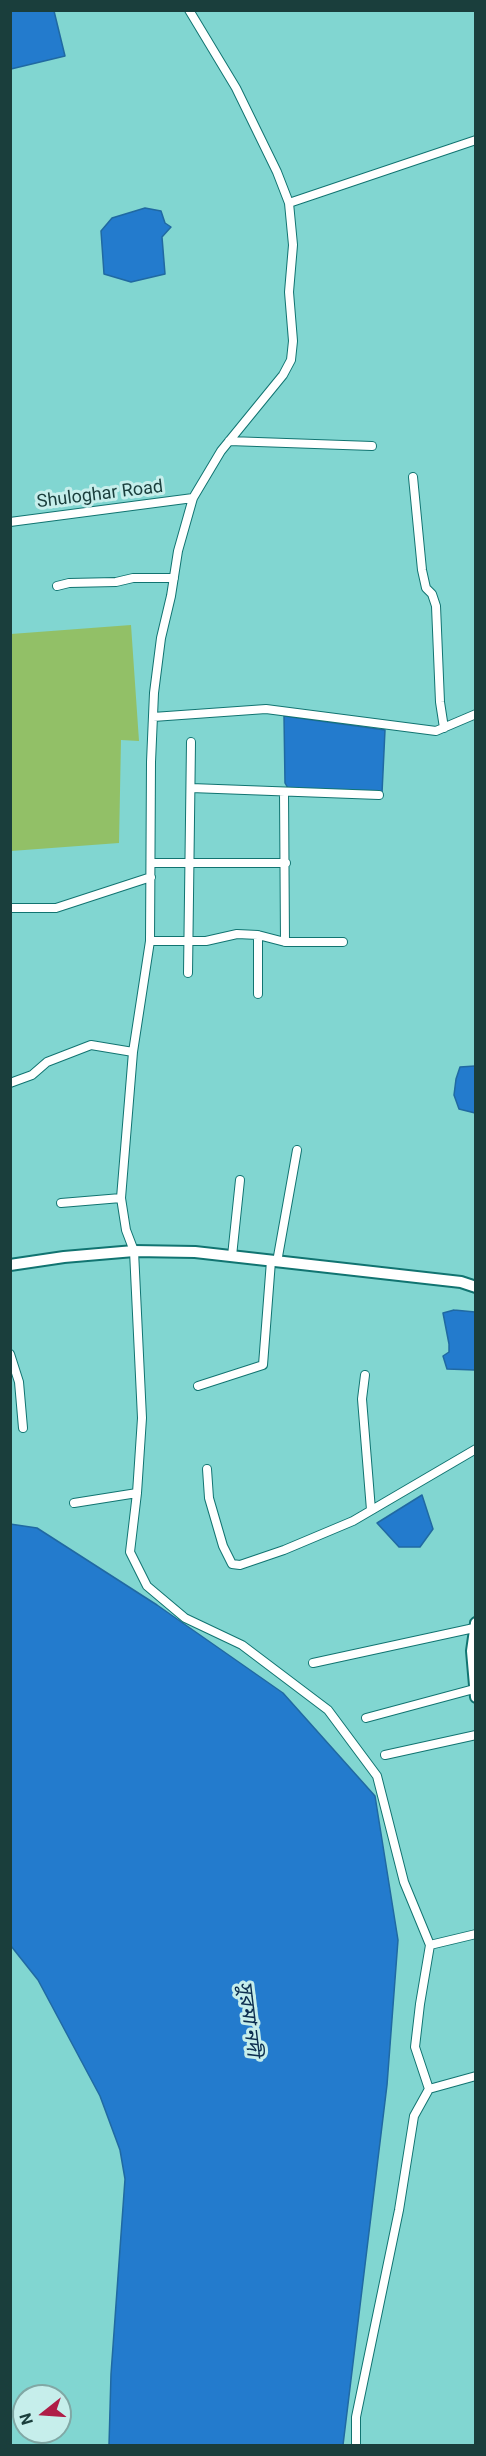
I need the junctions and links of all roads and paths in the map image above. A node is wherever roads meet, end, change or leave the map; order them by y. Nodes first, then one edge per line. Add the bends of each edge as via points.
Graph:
1 (189, 10) edge
2 (476, 140) edge
3 (289, 203) junction
4 (229, 441) junction
5 (372, 446) dead end
6 (413, 477) dead end
7 (193, 498) junction
8 (10, 522) edge
9 (174, 578) junction
10 (57, 586) dead end
11 (476, 714) edge
12 (153, 717) junction
13 (444, 728) junction
14 (191, 742) dead end
15 (191, 788) junction
16 (284, 792) junction
17 (379, 795) dead end
18 (189, 862) junction
19 (152, 863) junction
20 (286, 863) junction
21 (151, 877) junction
22 (10, 908) edge
23 (258, 935) junction
24 (150, 941) junction
25 (188, 941) junction
26 (285, 942) junction
27 (344, 942) dead end
28 (188, 973) dead end
29 (258, 994) dead end
30 (133, 1052) junction
31 (10, 1083) edge
32 (297, 1150) dead end
33 (240, 1180) dead end
34 (121, 1198) junction
35 (62, 1203) dead end
36 (134, 1251) junction
37 (232, 1256) junction
38 (274, 1261) junction
39 (10, 1265) edge
40 (476, 1287) edge
41 (10, 1354) edge
42 (365, 1375) dead end
43 (198, 1386) dead end
44 (23, 1428) dead end
45 (476, 1449) edge
46 (207, 1469) dead end
47 (137, 1493) junction
48 (74, 1503) dead end
49 (371, 1510) junction
50 (475, 1626) edge
51 (313, 1663) dead end
52 (475, 1693) edge
53 (366, 1718) dead end
54 (476, 1735) edge
55 (385, 1755) dead end
56 (476, 1934) edge
57 (430, 1945) junction
58 (476, 2076) edge
59 (429, 2089) junction
60 (356, 2445) edge

1 - 3 street via 236,88
2 - 3 street
3 - 4 street via 291,360
4 - 5 street
4 - 7 street
6 - 13 street via 422,570 436,606
7 - 8 street, Shuloghar Road
7 - 9 street
9 - 10 street
9 - 12 street via 161,638
11 - 13 street
12 - 13 street via 266,709 436,731
12 - 19 street
14 - 15 street
15 - 16 street
15 - 18 street
16 - 17 street
16 - 20 street
18 - 19 street
18 - 20 street
18 - 25 street
19 - 21 street
20 - 26 street
21 - 22 street via 56,908
21 - 24 street
23 - 25 street
23 - 26 street
23 - 29 street
24 - 25 street
24 - 30 street
25 - 28 street
26 - 27 street
30 - 31 street via 91,1045 47,1062 32,1075
30 - 34 street
32 - 38 street
33 - 37 street
34 - 35 street
34 - 36 street
36 - 37 main road
36 - 39 main road
36 - 47 street via 142,1418
37 - 38 main road
38 - 40 main road via 461,1282
38 - 43 street via 263,1365
41 - 44 street via 19,1382
42 - 49 street via 362,1399
45 - 49 street
46 - 49 street via 215,1522 232,1564 284,1551
47 - 48 street
47 - 57 street via 129,1552 147,1586 185,1618 242,1645 328,1710 377,1776 404,1882
50 - 51 street
50 - 52 main road
52 - 53 street
54 - 55 street
56 - 57 street
57 - 59 street via 415,2047
58 - 59 street
59 - 60 street via 414,2116 399,2210 356,2417

